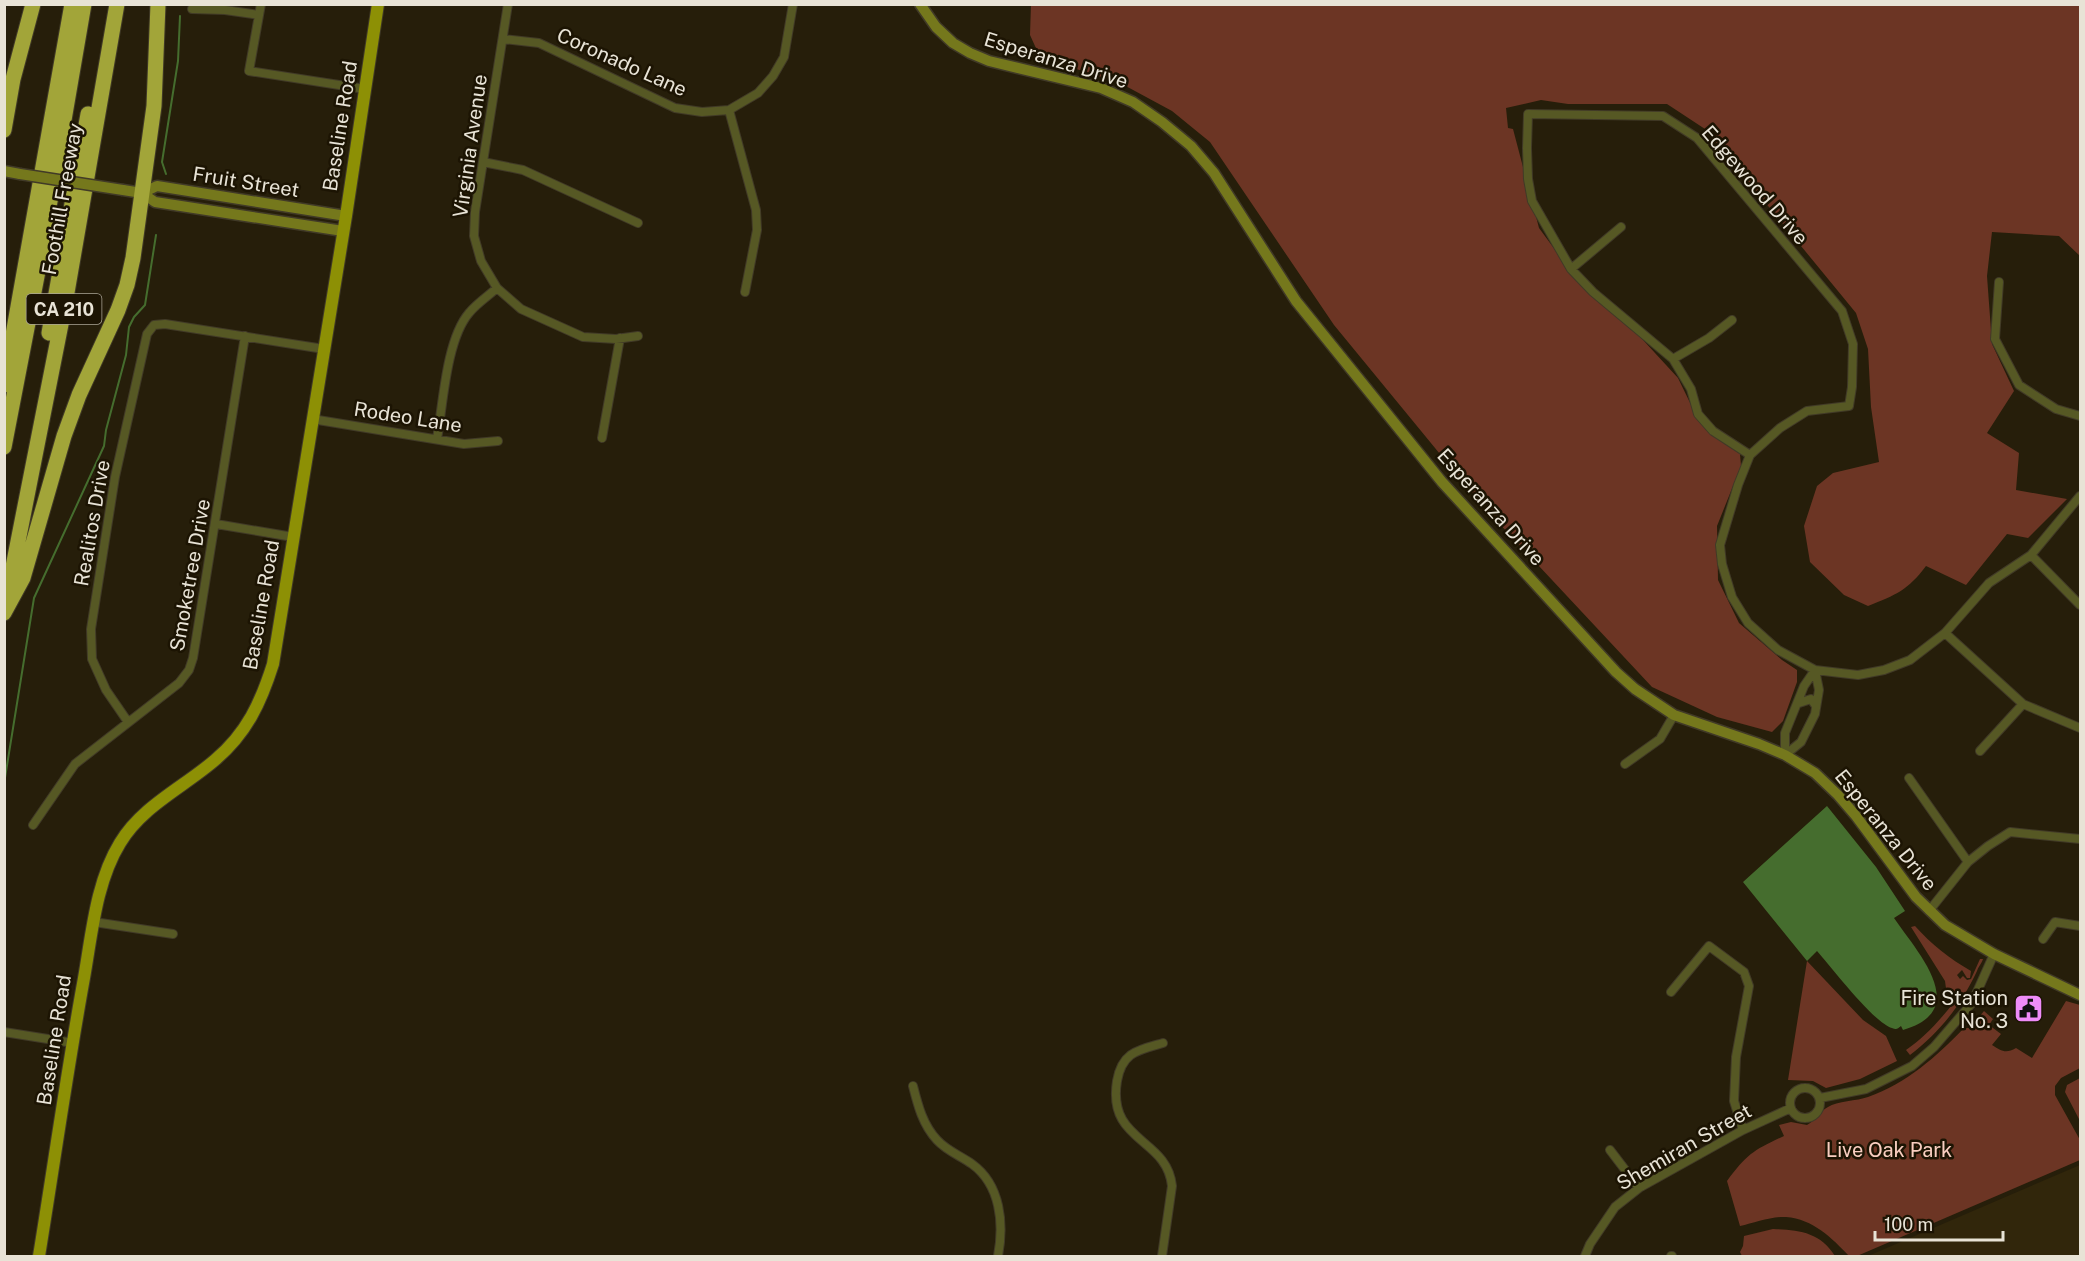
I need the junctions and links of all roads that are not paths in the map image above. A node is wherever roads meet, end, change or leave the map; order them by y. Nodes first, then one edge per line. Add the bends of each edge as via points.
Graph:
1 (33, 4) edge
2 (72, 4) edge
3 (84, 4) edge
4 (107, 4) edge
5 (117, 4) edge
6 (158, 4) edge
7 (261, 4) edge
8 (378, 4) edge
9 (508, 4) edge
10 (794, 4) edge
11 (920, 4) edge
12 (192, 9) dead end
13 (259, 15) junction
14 (502, 39) junction
15 (364, 89) junction
16 (729, 110) junction
17 (4, 130) edge
18 (483, 162) junction
19 (4, 171) edge
20 (142, 193) junction
21 (346, 216) junction
22 (638, 223) dead end
23 (1621, 227) dead end
24 (343, 231) junction
25 (1571, 269) junction
26 (1999, 282) dead end
27 (497, 288) junction
28 (745, 292) dead end
29 (1732, 320) dead end
30 (245, 336) junction
31 (638, 336) dead end
32 (620, 338) junction
33 (324, 348) junction
34 (1674, 359) junction
35 (4, 385) edge
36 (2080, 416) edge
37 (312, 419) junction
38 (602, 438) dead end
39 (437, 440) junction
40 (498, 441) dead end
41 (4, 447) edge
42 (1750, 455) junction
43 (2080, 496) edge
44 (216, 524) junction
45 (293, 537) junction
46 (2031, 555) junction
47 (4, 569) edge
48 (2080, 605) edge
49 (4, 613) edge
50 (1945, 633) junction
51 (1815, 670) junction
52 (1798, 703) junction
53 (2023, 704) junction
54 (1816, 706) junction
55 (1674, 715) junction
56 (128, 722) junction
57 (2080, 728) edge
58 (1980, 751) dead end
59 (1785, 755) junction
60 (1625, 764) dead end
61 (1909, 778) dead end
62 (33, 825) dead end
63 (2080, 839) edge
64 (1968, 862) junction
65 (1929, 911) junction
66 (94, 922) junction
67 (2080, 926) edge
68 (173, 934) dead end
69 (2043, 939) dead end
70 (1994, 954) junction
71 (1671, 992) dead end
72 (2080, 995) edge
73 (4, 1032) edge
74 (73, 1043) junction
75 (1163, 1043) dead end
76 (913, 1086) dead end
77 (1820, 1098) junction
78 (1791, 1108) junction
79 (1743, 1130) junction
80 (1610, 1150) dead end
81 (1639, 1188) junction
82 (39, 1257) edge
83 (998, 1257) edge
84 (1162, 1257) edge
85 (1585, 1257) edge

1 - 17 highway
2 - 35 highway, Foothill Freeway / CA 210
3 - 41 highway
4 - 47 highway
5 - 49 highway, Foothill Freeway / CA 210 via 65,304
6 - 20 highway via 154,106
7 - 13 street
8 - 15 main road, Baseline Road
9 - 14 street, Virginia Avenue
10 - 16 street via 784,57 773,76 758,93
11 - 55 main road, Esperanza Drive via 936,27 970,53 1101,88 1133,102 1191,146 1214,173 1296,301 1442,482 1616,672
12 - 13 street
13 - 15 street via 249,71
14 - 16 street, Coronado Lane via 539,44 675,108
14 - 18 street, Virginia Avenue
15 - 21 main road, Baseline Road
16 - 28 street via 756,210 757,230
18 - 22 street via 523,170
18 - 27 street, Virginia Avenue via 474,236 481,261
19 - 20 main road, Fruit Street, bridge
20 - 21 main road, Fruit Street via 157,186
20 - 24 main road, Fruit Street via 155,202
20 - 49 highway via 127,285 67,426 23,578
21 - 24 main road, Baseline Road
23 - 25 street
24 - 33 main road, Baseline Road
25 - 34 street
25 - 42 street, Edgewood Drive via 1532,201 1527,159 1528,114 1663,116 1697,138 1842,311 1853,344 1849,406 1808,411 1780,428
26 - 36 street via 1995,339 2019,385 2056,409
27 - 32 street, Virginia Avenue via 521,309 583,337
27 - 39 street via 469,313 458,331
29 - 34 street
30 - 33 street
30 - 44 street, Smoketree Drive
30 - 56 street, Realitos Drive via 165,324 154,325 147,334 115,477 91,629 92,659 106,690
31 - 32 street, Virginia Avenue
32 - 38 street
33 - 37 main road, Baseline Road
34 - 42 street via 1691,389 1698,414 1713,431
37 - 39 street, Rodeo Lane
37 - 45 main road, Baseline Road
39 - 40 street, Rodeo Lane via 464,444
42 - 51 street via 1720,545 1722,564 1732,597 1748,623 1778,650
43 - 46 street
44 - 45 street
44 - 56 street, Smoketree Drive via 189,670 179,683
45 - 66 main road, Baseline Road via 273,664 255,713 216,759 153,807 120,841 102,882
46 - 48 street
46 - 50 street via 1989,583
50 - 51 street via 1910,660 1884,670 1858,675
50 - 53 street
51 - 52 street
51 - 54 street via 1819,690
52 - 54 street via 1811,699
52 - 59 street via 1785,733
53 - 57 street
53 - 58 street
54 - 59 street via 1802,742
55 - 59 main road, Esperanza Drive
55 - 60 street via 1660,739
56 - 62 street, Smoketree Drive via 75,764
59 - 65 main road, Esperanza Drive via 1815,773 1838,795
61 - 64 street
63 - 64 street via 2010,832
64 - 65 street
65 - 70 main road, Esperanza Drive
66 - 68 street
66 - 74 main road, Baseline Road
67 - 69 street via 2055,921
70 - 72 main road, Esperanza Drive
70 - 77 street, Shemiran Street via 1972,1003 1912,1066 1866,1089
71 - 79 street via 1709,946 1744,972 1749,986 1736,1057 1734,1101
73 - 74 street
74 - 82 main road, Baseline Road
75 - 84 street via 1128,1056 1121,1064 1115,1096 1123,1122 1168,1165 1172,1186
76 - 83 street via 919,1110 933,1135 974,1165 992,1188 1000,1219
77 - 78 street via 1820,1108 1809,1117 1800,1117
77 - 78 street, Shemiran Street via 1814,1090 1799,1088 1792,1095
78 - 79 street, Shemiran Street
79 - 81 street, Shemiran Street
80 - 81 street
81 - 85 street, Shemiran Street via 1615,1207

